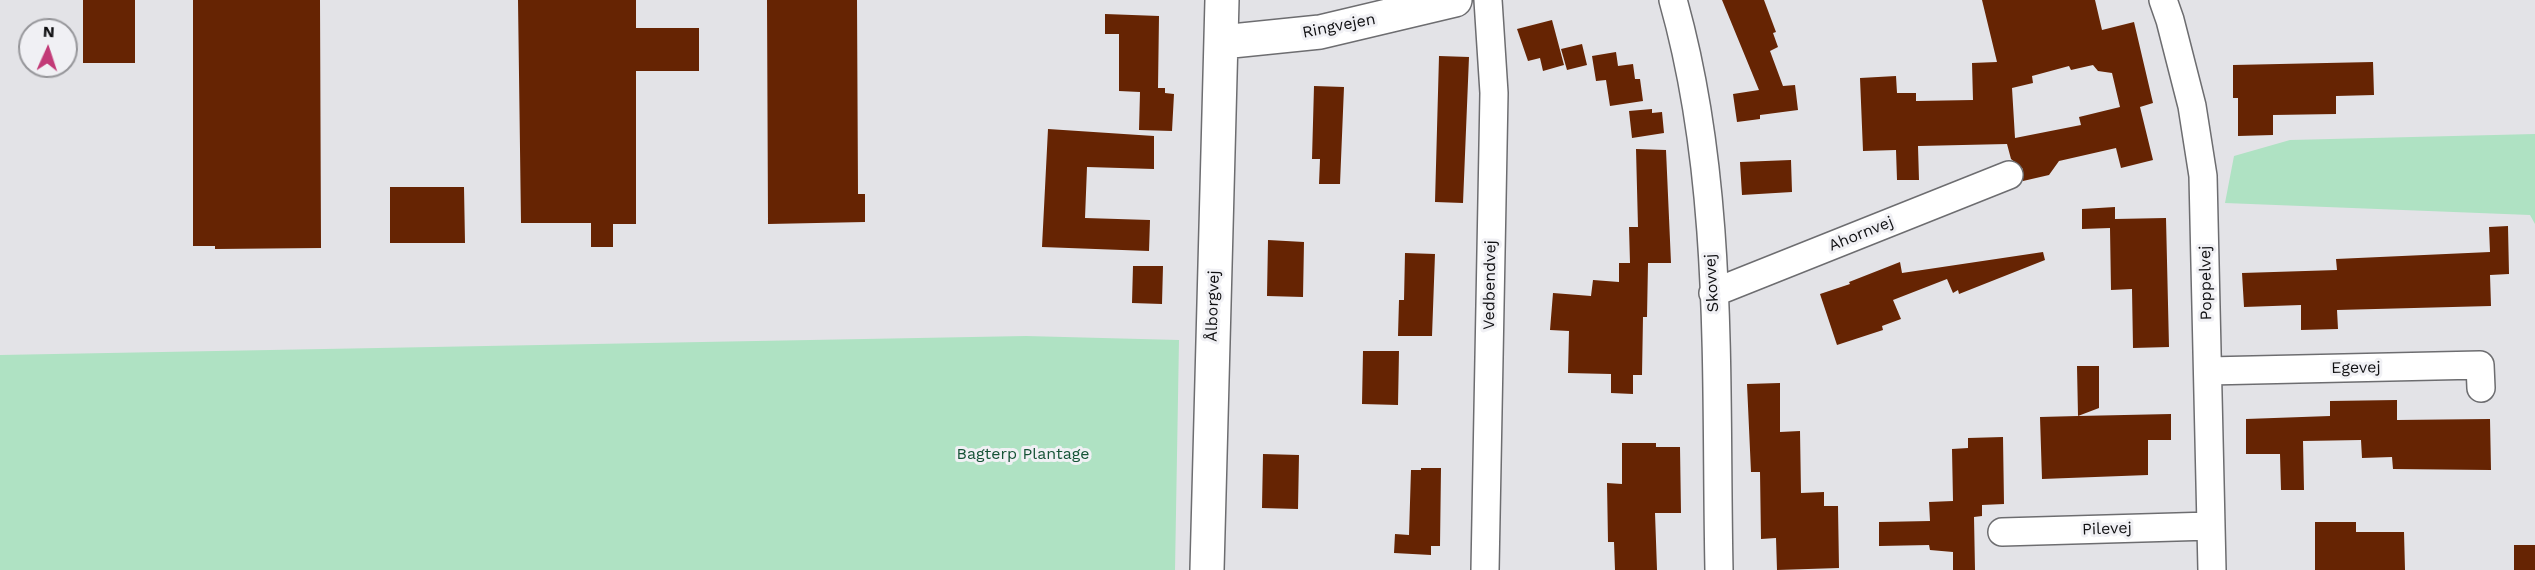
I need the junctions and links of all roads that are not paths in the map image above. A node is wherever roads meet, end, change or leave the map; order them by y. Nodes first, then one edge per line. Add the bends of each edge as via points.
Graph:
1 (1222, 0) edge
2 (1455, 0) edge
3 (1488, 0) edge
4 (1673, 0) edge
5 (2163, 0) edge
6 (1222, 42) junction
7 (2009, 175) dead end
8 (1713, 292) junction
9 (2208, 371) junction
10 (2481, 388) dead end
11 (2211, 526) junction
12 (2002, 532) dead end
13 (1207, 570) edge
14 (1485, 570) edge
15 (1719, 570) edge
16 (2212, 570) edge

1 - 6 main road, Ålborgvej
2 - 6 main road, Ringvejen via 1320,32
3 - 14 street, Vedbendvej via 1494,93
4 - 8 street, Skovvej via 1687,51 1705,159
5 - 9 street, Poppelvej via 2192,106 2203,176
6 - 13 main road, Ålborgvej
7 - 8 street, Ahornvej
8 - 15 street, Skovvej
9 - 10 street, Egevej via 2480,364
9 - 11 street, Poppelvej
11 - 12 street, Pilevej
11 - 16 street, Poppelvej

